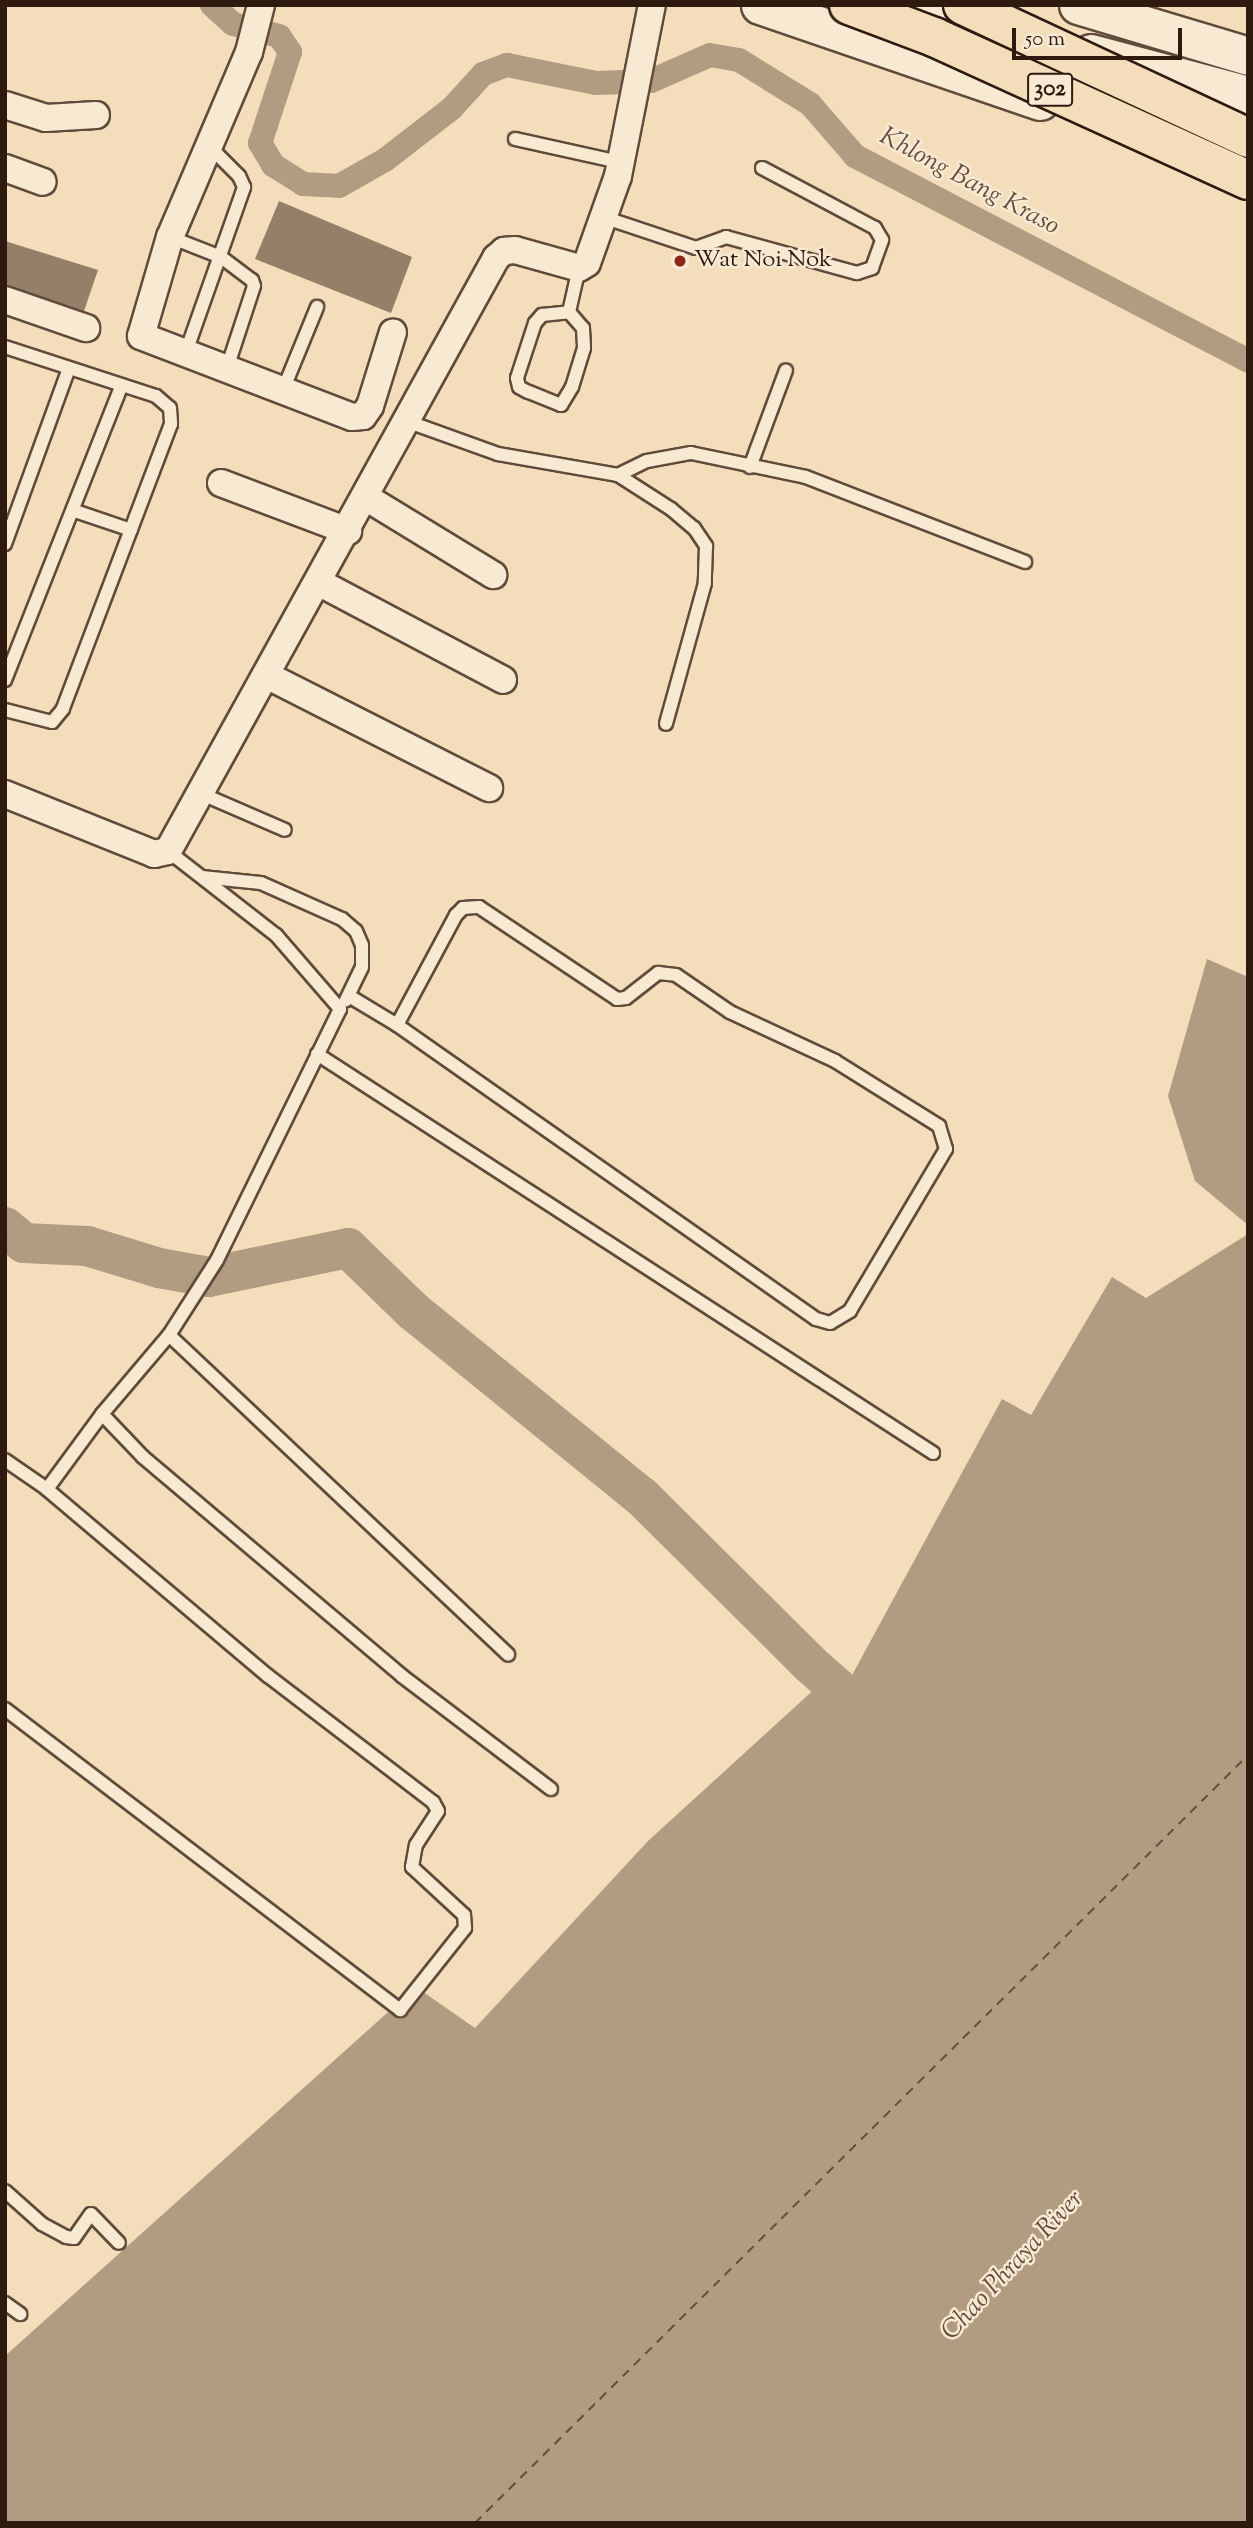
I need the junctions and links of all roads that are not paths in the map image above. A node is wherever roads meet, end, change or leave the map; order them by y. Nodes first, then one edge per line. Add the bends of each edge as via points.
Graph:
1 (652, 5) edge
2 (760, 5) edge
3 (849, 5) edge
4 (903, 5) edge
5 (963, 5) edge
6 (1078, 5) edge
7 (259, 13) edge
8 (1248, 56) edge
9 (1248, 96) edge
10 (5, 105) edge
11 (96, 115) dead end
12 (1248, 138) edge
13 (515, 139) dead end
14 (207, 145) junction
15 (620, 162) junction
16 (1248, 166) edge
17 (5, 168) edge
18 (762, 168) dead end
19 (1248, 180) edge
20 (43, 182) dead end
21 (604, 217) junction
22 (170, 237) junction
23 (221, 257) junction
24 (579, 268) junction
25 (5, 300) edge
26 (317, 307) dead end
27 (569, 312) junction
28 (86, 328) dead end
29 (393, 332) dead end
30 (5, 347) edge
31 (186, 352) junction
32 (69, 368) junction
33 (227, 368) junction
34 (786, 370) dead end
35 (122, 385) junction
36 (283, 390) junction
37 (409, 422) junction
38 (750, 467) junction
39 (618, 475) junction
40 (221, 483) dead end
41 (367, 498) junction
42 (75, 511) junction
43 (131, 530) junction
44 (348, 531) junction
45 (5, 544) edge
46 (1025, 562) dead end
47 (493, 575) dead end
48 (320, 583) junction
49 (268, 676) junction
50 (5, 680) edge
51 (503, 680) dead end
52 (5, 710) edge
53 (666, 724) dead end
54 (489, 789) dead end
55 (5, 794) edge
56 (202, 794) junction
57 (285, 830) dead end
58 (168, 851) junction
59 (201, 877) junction
60 (349, 996) junction
61 (340, 1009) junction
62 (397, 1026) junction
63 (317, 1054) junction
64 (169, 1335) junction
65 (102, 1414) junction
66 (933, 1453) dead end
67 (5, 1460) edge
68 (47, 1489) junction
69 (508, 1655) dead end
70 (5, 1709) edge
71 (551, 1789) dead end
72 (5, 2191) edge
73 (119, 2243) dead end
74 (5, 2303) edge
75 (20, 2314) dead end

1 - 15 street
2 - 16 main road
3 - 19 main road, 302, bridge via 934,37
4 - 9 main road, 302
5 - 12 main road, 302, bridge
6 - 8 main road
7 - 14 street via 249,52
10 - 11 street via 46,118
13 - 15 lane
14 - 22 street
14 - 23 lane via 239,176 244,187
15 - 21 street
17 - 20 street
18 - 21 lane via 875,228 883,240 872,268 856,273 726,237 696,248
21 - 24 street via 593,252
22 - 23 lane
22 - 31 street via 141,336
23 - 31 lane
23 - 33 lane via 254,286
24 - 27 lane
24 - 37 street via 504,251 496,258
25 - 28 street
26 - 36 lane
27 - 27 lane via 542,315 535,323 517,378 519,387 561,405 584,348 583,328
29 - 36 street via 363,416
30 - 32 lane
31 - 33 street
32 - 35 lane
32 - 45 lane
33 - 36 street
34 - 38 lane
35 - 42 lane
35 - 43 lane via 156,396 170,408 171,424
37 - 39 lane via 498,454
37 - 41 street
38 - 39 lane via 691,453 647,461
38 - 46 lane via 806,477
39 - 53 lane via 671,509 694,528 706,547 705,583
40 - 44 street
41 - 44 street
41 - 47 street
42 - 43 lane
42 - 50 lane
43 - 52 lane via 63,709 51,722
44 - 48 street
48 - 49 street
48 - 51 street
49 - 54 street
49 - 56 street
55 - 58 street via 154,854
56 - 57 lane
56 - 58 street
58 - 59 lane
59 - 60 lane via 261,883 342,919 362,944 362,967
59 - 61 lane via 276,935
60 - 61 lane
60 - 62 lane
61 - 63 lane
62 - 62 lane via 816,1319 830,1322 850,1311 946,1149 939,1126 835,1061 730,1012 676,975 658,973 626,998 617,999 479,907 463,908 456,915
63 - 64 lane via 217,1260
63 - 66 lane
64 - 65 lane
64 - 69 lane
65 - 68 lane
65 - 71 lane via 143,1457 402,1676
67 - 68 lane
68 - 70 lane via 268,1676 433,1802 438,1811 416,1845 412,1867 464,1915 465,1928 400,2010
72 - 73 lane via 42,2224 66,2237 74,2238 91,2214
74 - 75 lane

